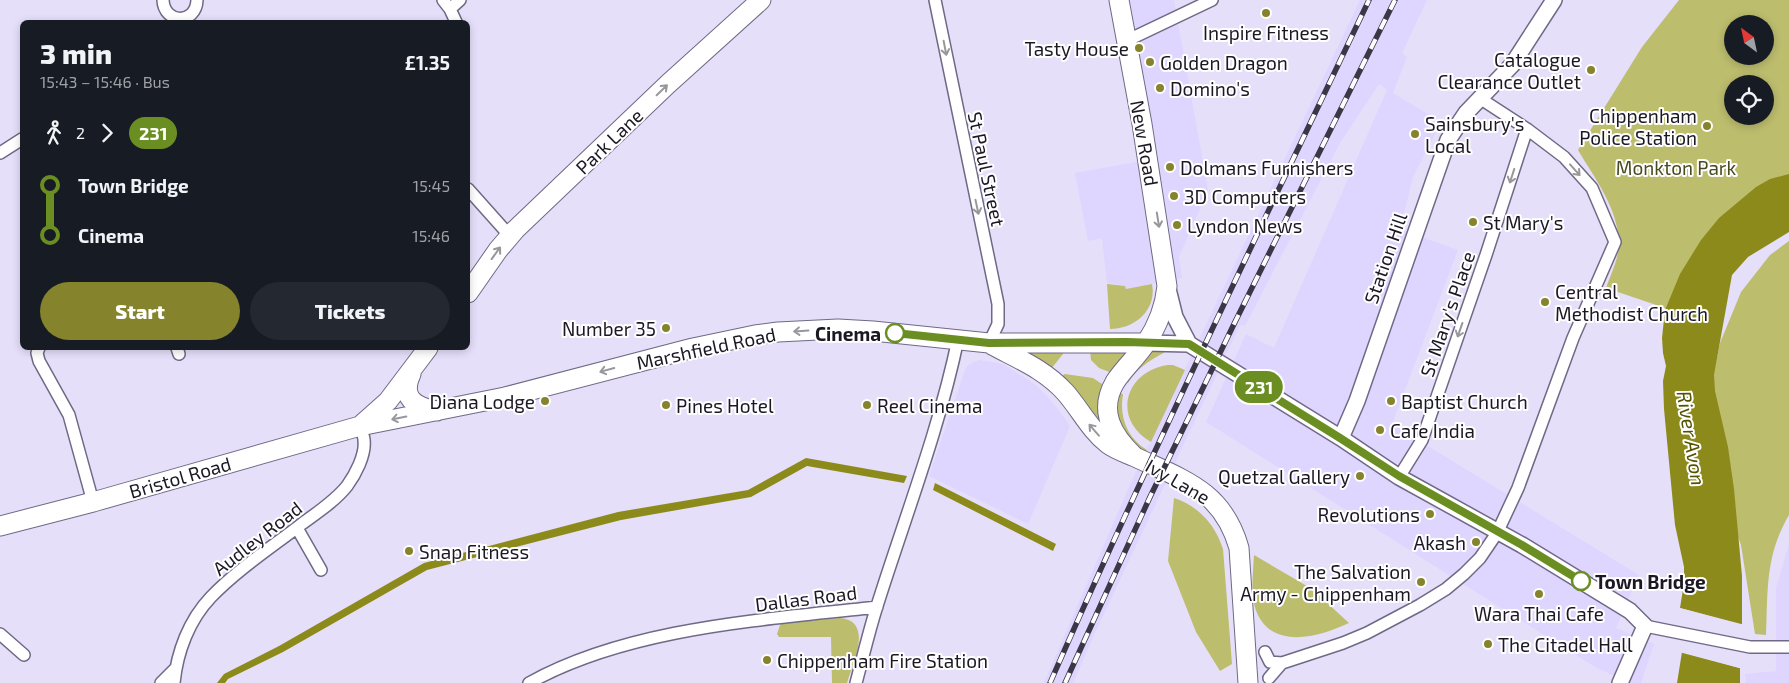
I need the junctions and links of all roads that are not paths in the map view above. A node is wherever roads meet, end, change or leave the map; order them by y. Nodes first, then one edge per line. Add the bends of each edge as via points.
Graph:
1 (163, 0) edge
2 (197, 0) edge
3 (460, 0) edge
4 (761, 0) edge
5 (936, 0) edge
6 (1119, 0) edge
7 (1212, 0) edge
8 (1554, 0) edge
9 (446, 5) edge
10 (165, 18) edge
11 (455, 20) edge
12 (1126, 41) junction
13 (1481, 99) junction
14 (1528, 129) junction
15 (20, 140) edge
16 (0, 153) edge
17 (470, 191) edge
18 (510, 236) junction
19 (1167, 286) junction
20 (470, 290) edge
21 (958, 339) junction
22 (989, 343) junction
23 (1146, 343) junction
24 (1189, 344) junction
25 (38, 350) edge
26 (427, 350) edge
27 (412, 370) junction
28 (438, 411) junction
29 (360, 426) junction
30 (1340, 438) junction
31 (1134, 456) junction
32 (1399, 476) junction
33 (93, 502) junction
34 (0, 526) edge
35 (297, 528) junction
36 (1498, 533) junction
37 (321, 570) dead end
38 (877, 607) junction
39 (1645, 626) junction
40 (0, 634) edge
41 (1789, 647) edge
42 (1264, 652) dead end
43 (24, 654) dead end
44 (1282, 663) junction
45 (175, 669) junction
46 (1269, 678) dead end
47 (161, 683) edge
48 (174, 683) edge
49 (529, 683) edge
50 (856, 683) edge
51 (1248, 683) edge
52 (1620, 683) edge

1 - 10 street
2 - 10 street via 195,9 188,16
3 - 9 street
18 -> 4 main road, Park Lane via 668,84
5 -> 22 street, St Paul Street via 998,304 998,324
6 - 12 main road, New Road
7 - 12 street
8 - 13 street, Station Hill via 1512,65
9 - 11 street
12 -> 19 main road, New Road
13 - 14 street
13 - 30 street, Station Hill via 1460,121 1443,149 1357,401
14 -> 32 street, St Mary's Place via 1422,440
14 -> 36 street via 1564,157 1592,188 1615,242 1573,338 1518,488
15 - 16 street
17 - 18 street
20 -> 18 main road, Park Lane
19 - 23 main road, New Road via 1163,311
19 - 24 street, New Road via 1175,317
21 - 22 main road, Marshfield Road
21 -> 28 main road, Marshfield Road via 856,330 770,333 693,348 550,386
21 - 38 street, Dallas Road via 915,494
22 - 23 main road, Marshfield Road
31 -> 22 main road, Ivy Lane via 1104,441 1067,395 1047,376 1024,360
23 - 24 street, Marshfield Road
23 - 31 main road, Ivy Lane via 1116,381 1108,404 1114,432
24 - 30 street
25 - 33 street via 38,361 69,415
26 - 27 main road
27 - 28 main road via 406,387 411,400 421,407
27 - 29 main road via 388,401
28 -> 29 main road, Marshfield Road
29 - 33 main road, Bristol Road
29 - 35 street, Audley Road via 364,445 354,475 334,499
30 - 32 street
31 - 51 main road, Ivy Lane via 1203,492 1221,508 1230,523 1239,548
32 - 36 street
33 - 34 main road, Bristol Road
35 - 37 street
35 - 45 street, Audley Road via 210,598 196,616
36 - 39 street via 1627,609
36 - 44 street via 1464,574 1420,604 1367,633
38 - 49 street, Dallas Road via 763,620 648,639 589,656
38 - 50 street
39 - 41 street via 1753,647
39 - 52 street
40 - 43 street
42 - 44 street via 1270,662
44 - 46 street
45 - 47 street
45 - 48 street, Audley Road

